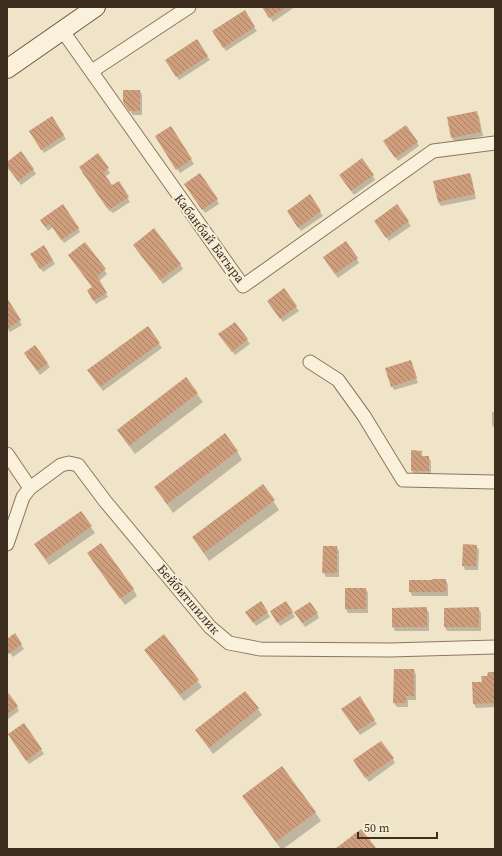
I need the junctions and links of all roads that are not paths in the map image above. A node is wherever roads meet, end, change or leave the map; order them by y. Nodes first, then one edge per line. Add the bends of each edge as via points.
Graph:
1 (96, 7) edge
2 (189, 7) edge
3 (62, 30) junction
4 (7, 69) edge
5 (92, 71) junction
6 (495, 143) edge
7 (310, 362) dead end
8 (7, 454) edge
9 (495, 482) edge
10 (30, 488) junction
11 (7, 544) edge
12 (495, 647) edge

1 - 3 main road
2 - 5 street
3 - 4 main road
3 - 5 street, Кабанбай Батыра
5 - 6 street, Кабанбай Батыра via 243,286 433,151
7 - 9 street via 338,380 364,416 402,480
8 - 10 street
10 - 11 street via 23,497
10 - 12 street, Бейбитшилик via 61,465 78,465 210,628 229,643 260,649 390,650

